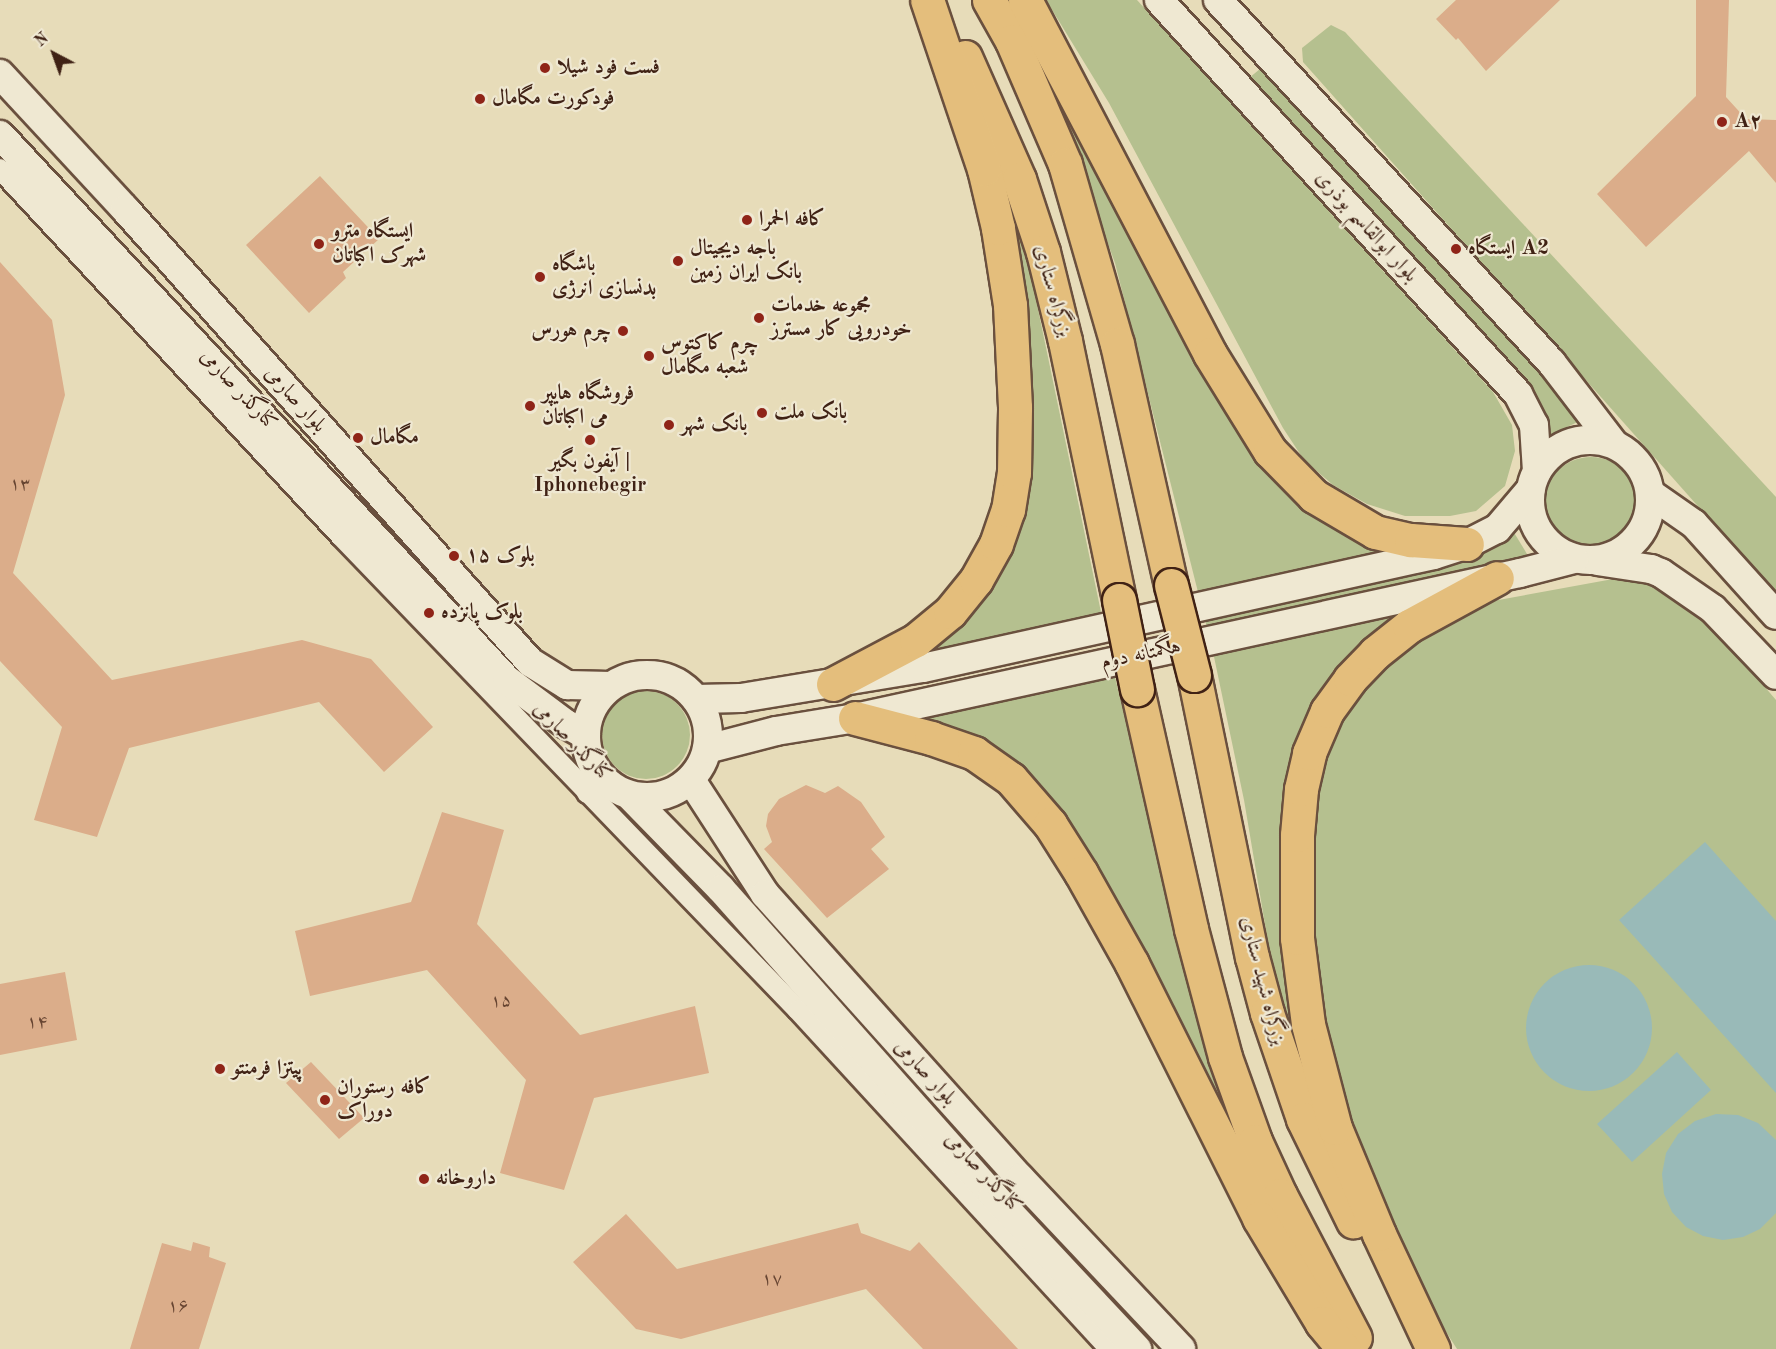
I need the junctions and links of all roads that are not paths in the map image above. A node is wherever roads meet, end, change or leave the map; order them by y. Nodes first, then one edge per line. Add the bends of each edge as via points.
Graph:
1 (927, 0) edge
2 (934, 0) edge
3 (990, 0) edge
4 (1024, 0) edge
5 (1159, 0) edge
6 (1218, 0) edge
7 (0, 74) edge
8 (0, 135) edge
9 (0, 169) edge
10 (1614, 444) junction
11 (1534, 480) junction
12 (1651, 494) junction
13 (1467, 544) junction
14 (1585, 560) junction
15 (1497, 578) junction
16 (1776, 615) edge
17 (1776, 675) edge
18 (833, 684) junction
19 (611, 686) junction
20 (696, 699) junction
21 (855, 717) junction
22 (586, 735) junction
23 (707, 749) junction
24 (691, 780) junction
25 (595, 786) junction
26 (630, 796) junction
27 (1053, 1214) junction
28 (1023, 1239) junction
29 (1110, 1349) edge
30 (1137, 1349) edge
31 (1181, 1349) edge
32 (1344, 1349) edge
33 (1362, 1349) edge
34 (1431, 1349) edge

1 - 18 highway via 984,169 998,228 1010,305 1014,473 1008,510 996,544 976,580 950,612 916,640
2 - 33 highway, بزرگراه ستاری, bridge via 986,100 1019,178 1042,252 1065,341 1191,929 1226,1058 1255,1141 1280,1195
3 - 34 highway, بزرگراه شهید ستاری, bridge via 1065,164 1117,344 1194,675 1252,957 1284,1065 1303,1119 1342,1202
4 - 13 highway via 1210,354 1270,451 1314,496 1375,532 1411,540
5 - 11 main road, بلوار ابوالقاسم بوذری via 1518,394 1534,425
6 - 10 main road, بلوار ابوالقاسم بوذری via 1551,362
7 - 19 main road, بلوار صارمی via 530,662 567,685
8 - 22 main road, بلوار صارمی via 507,680
9 - 25 street, کنارگذر صارمی via 341,536
10 - 11 main road via 1599,440 1563,446 1548,457
10 - 12 main road via 1639,464
11 - 13 main road, هگمتانه دوم via 1497,529
11 - 14 main road via 1530,508 1544,540 1558,552
12 - 14 main road via 1642,531 1630,546 1614,556
12 - 16 main road via 1694,524
13 - 18 main road, هگمتانه دوم via 1434,555 1207,606
14 - 15 main road, هگمتانه دوم
14 - 17 main road via 1661,573 1713,609
15 - 21 main road, هگمتانه دوم
15 - 34 highway via 1408,626 1350,679 1328,711 1309,753 1297,835 1297,938 1307,1013 1335,1128
18 - 20 main road, هگمتانه دوم via 741,698
19 - 20 main road via 640,675 656,675 685,688
19 - 22 main road via 591,710
20 - 23 main road via 708,732
21 - 23 main road, هگمتانه دوم via 776,731
21 - 32 highway via 974,753 1011,779 1050,824 1132,964 1259,1218 1322,1323
22 - 25 main road
23 - 24 main road
24 - 26 main road via 656,797
24 - 27 main road, بلوار صارمی via 765,894
25 - 26 main road via 608,785
25 - 28 street, کنارگذر صارمی via 798,1010
26 - 28 main road, بلوار صارمی via 721,890
27 - 28 main road
27 - 31 main road, بلوار صارمی
28 - 29 street, کنارگذر صارمی
28 - 30 main road, بلوار صارمی

